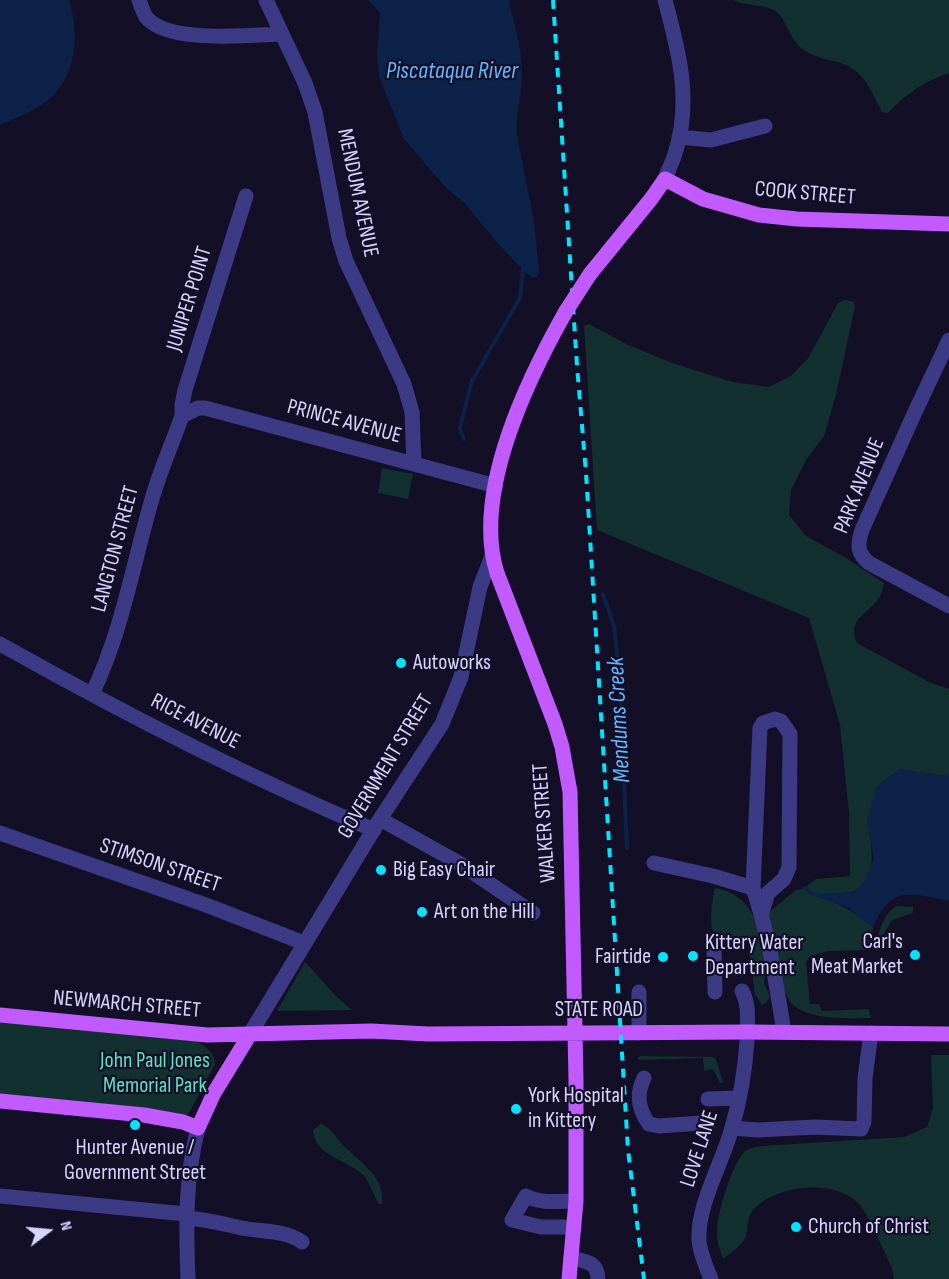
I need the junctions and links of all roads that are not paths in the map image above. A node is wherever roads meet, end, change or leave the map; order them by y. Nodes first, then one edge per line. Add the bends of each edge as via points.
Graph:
1 (139, 0) edge
2 (266, 0) edge
3 (665, 0) edge
4 (282, 34) junction
5 (765, 126) dead end
6 (679, 137) junction
7 (664, 179) junction
8 (246, 196) dead end
9 (949, 224) edge
10 (949, 340) edge
11 (183, 416) junction
12 (414, 464) junction
13 (496, 486) junction
14 (492, 556) junction
15 (949, 606) edge
16 (0, 644) edge
17 (92, 694) junction
18 (377, 824) junction
19 (0, 833) edge
20 (654, 863) dead end
21 (753, 888) junction
22 (762, 912) junction
23 (533, 913) dead end
24 (304, 943) junction
25 (714, 948) dead end
26 (639, 992) dead end
27 (715, 992) dead end
28 (742, 992) dead end
29 (0, 1015) edge
30 (575, 1032) junction
31 (747, 1032) junction
32 (784, 1032) junction
33 (639, 1033) junction
34 (871, 1033) junction
35 (250, 1034) junction
36 (949, 1034) edge
37 (644, 1078) dead end
38 (739, 1098) junction
39 (708, 1099) dead end
40 (0, 1101) edge
41 (702, 1123) dead end
42 (198, 1128) junction
43 (732, 1128) junction
44 (0, 1196) edge
45 (576, 1201) junction
46 (186, 1216) junction
47 (574, 1227) junction
48 (302, 1242) dead end
49 (571, 1258) junction
50 (189, 1279) edge
51 (569, 1279) edge
52 (598, 1279) edge
53 (711, 1279) edge

1 - 4 street via 146,17 170,32
2 - 4 street, MENDUM AVENUE
3 - 6 street via 683,74
4 - 12 street, MENDUM AVENUE via 314,107 346,261 411,403
5 - 6 street via 711,140
6 - 7 street
7 - 9 main road, COOK STREET via 703,199 759,215
7 - 13 main road, GOVERNMENT STREET, bridge via 566,311 521,399
8 - 11 street, JUNIPER POINT via 185,390
10 - 15 street, PARK AVENUE via 858,545 869,563
11 - 12 street, PRINCE AVENUE via 205,408
11 - 17 street, LANGTON STREET via 158,482 113,645
12 - 13 street, PRINCE AVENUE
13 - 14 main road, GOVERNMENT STREET
14 - 18 street, GOVERNMENT STREET via 480,587 455,695 434,736
14 - 30 main road, WALKER STREET via 562,747 572,835
16 - 17 street, RICE AVENUE
17 - 18 street, RICE AVENUE via 285,793
18 - 23 street, RICE AVENUE via 459,863
18 - 24 street, GOVERNMENT STREET
19 - 24 street, STIMSON STREET
20 - 21 street
21 - 22 street
21 - 22 street via 760,728 775,719 790,734 789,867 784,879 768,893
22 - 32 street
24 - 35 street, GOVERNMENT STREET
25 - 27 street
26 - 33 street
28 - 31 street, LOVE LANE
29 - 35 main road, NEWMARCH STREET via 175,1033
30 - 33 main road, STATE ROAD
30 - 35 main road, STATE ROAD
30 - 45 main road, WALKER STREET
31 - 32 main road, STATE ROAD
31 - 33 main road, STATE ROAD
31 - 38 street, LOVE LANE
32 - 34 main road, STATE ROAD
34 - 36 main road, STATE ROAD
34 - 43 street via 861,1129
35 - 42 main road, GOVERNMENT STREET
37 - 41 street via 638,1102 649,1124
38 - 39 street
38 - 43 street, LOVE LANE
40 - 42 main road via 144,1115
42 - 46 street, GOVERNMENT STREET
43 - 53 street, LOVE LANE via 699,1230 701,1252
44 - 46 street
45 - 47 main road, WALKER STREET
45 - 47 street via 545,1202 526,1196 512,1220 541,1227
46 - 48 street via 290,1235
46 - 50 street, GOVERNMENT STREET
47 - 49 main road, WALKER STREET
49 - 51 main road, WALKER STREET
49 - 52 street via 595,1266

